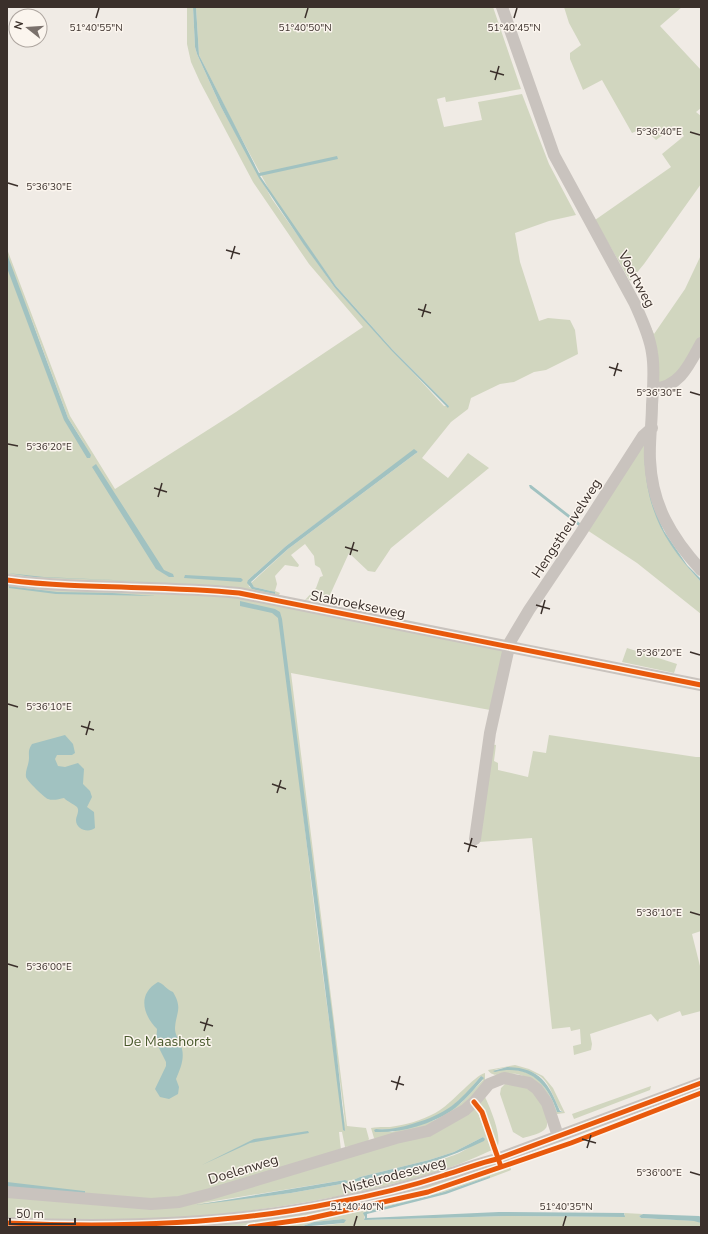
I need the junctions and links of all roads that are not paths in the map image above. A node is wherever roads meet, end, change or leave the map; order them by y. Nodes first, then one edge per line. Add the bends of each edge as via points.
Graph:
1 (502, 7) edge
2 (701, 343) edge
3 (653, 389) junction
4 (652, 428) junction
5 (701, 570) edge
6 (7, 580) edge
7 (508, 647) junction
8 (701, 685) edge
9 (475, 840) dead end
10 (701, 1075) edge
11 (701, 1083) edge
12 (556, 1132) junction
13 (7, 1192) edge
14 (7, 1223) edge

1 - 3 street, Voortweg via 554,155 643,323 652,353
2 - 3 street via 677,380 669,386
3 - 4 street, Voortweg
4 - 5 street, Voortweg via 650,460 661,515 685,552
4 - 7 street, Hengstheuvelweg via 643,436 529,610
6 - 7 street, Slabroekseweg via 38,584 197,589 239,593
7 - 8 street, Slabroekseweg
7 - 9 street, Hengstheuvelweg via 490,733
10 - 12 street, Nistelrodeseweg
11 - 12 street, Nistelrodeseweg
12 - 13 street, Doelenweg via 547,1103 537,1089 529,1083 504,1078 489,1084 465,1110 428,1131 396,1138 179,1202 151,1204
12 - 14 street, Nistelrodeseweg via 511,1149 497,1159 446,1175 332,1204 246,1217 148,1224 71,1226

